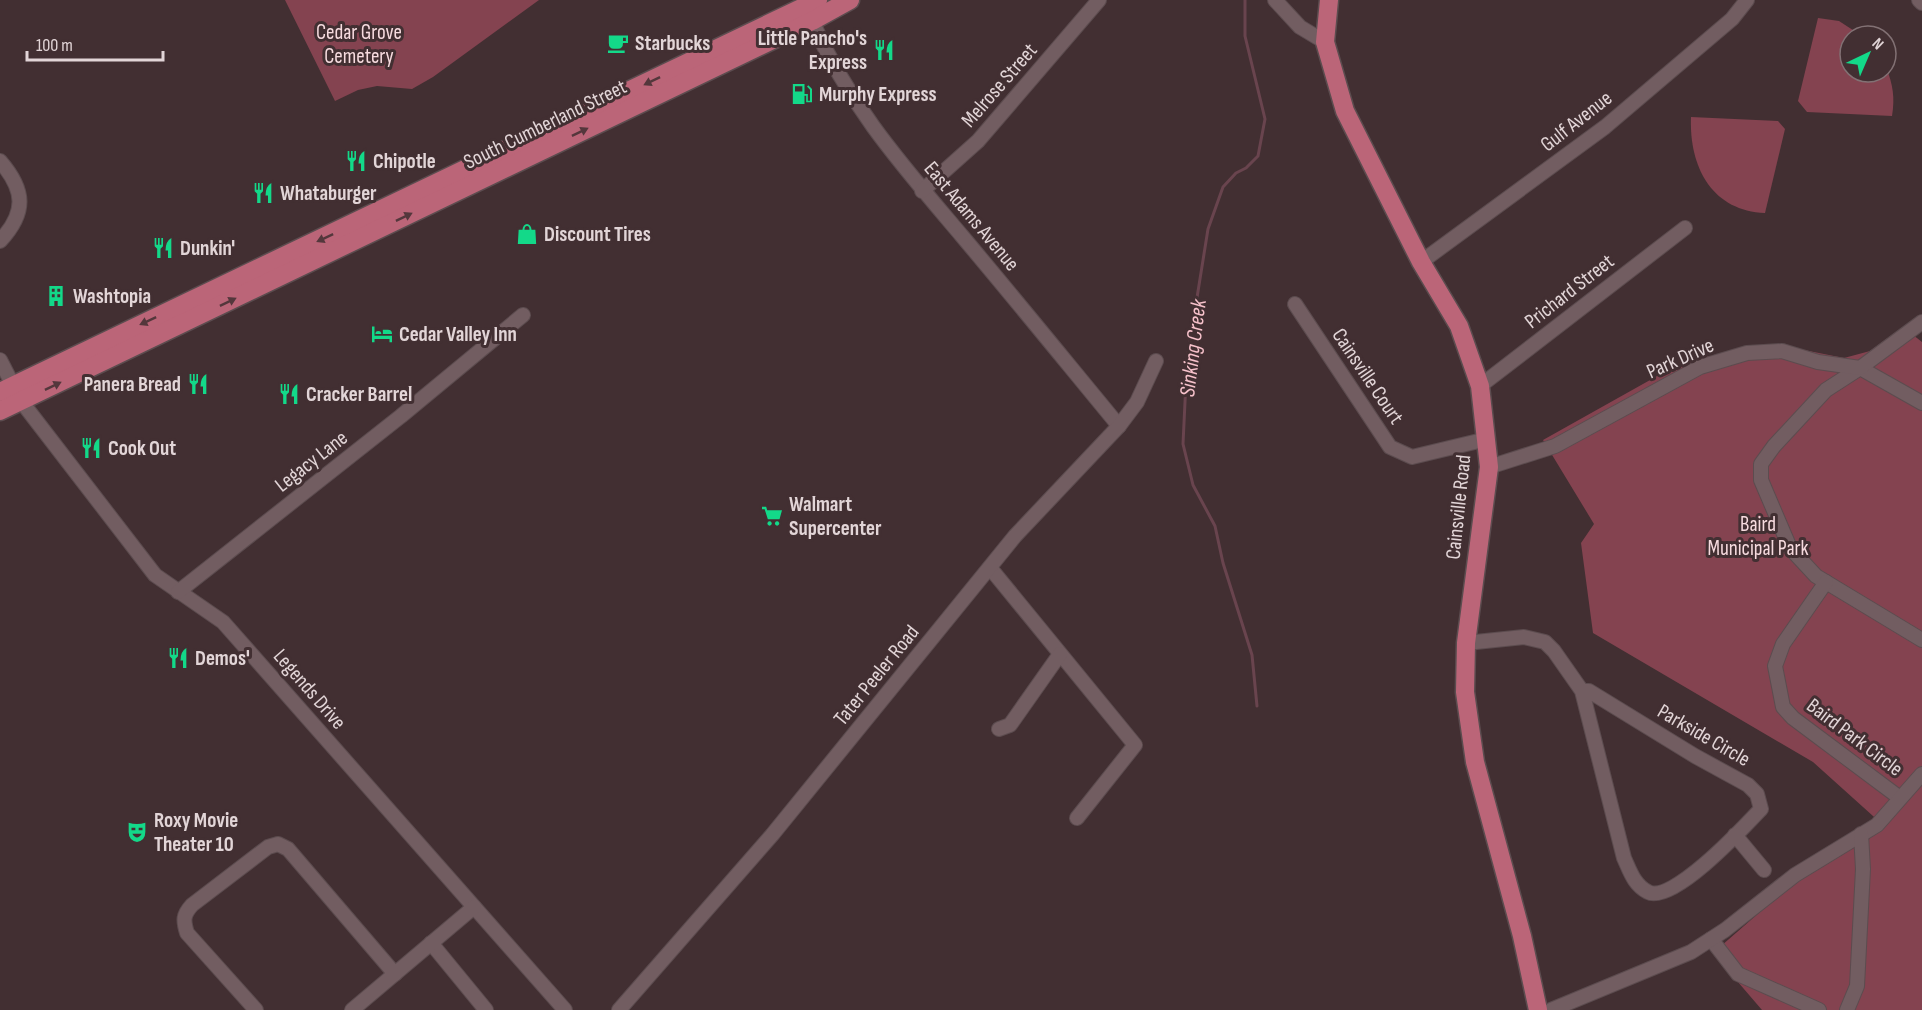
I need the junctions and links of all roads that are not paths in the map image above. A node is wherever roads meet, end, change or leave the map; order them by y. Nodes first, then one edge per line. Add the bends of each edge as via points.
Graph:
1 (818, 0) edge
2 (850, 0) edge
3 (1099, 0) edge
4 (1275, 0) edge
5 (1329, 0) edge
6 (1747, 0) edge
7 (812, 21) junction
8 (1325, 42) junction
9 (0, 161) edge
10 (922, 191) junction
11 (1684, 228) dead end
12 (0, 241) edge
13 (1421, 262) junction
14 (1295, 304) dead end
15 (523, 315) dead end
16 (1922, 322) edge
17 (0, 360) edge
18 (1156, 361) dead end
19 (1860, 368) junction
20 (1480, 386) junction
21 (12, 393) edge
22 (1922, 403) edge
23 (0, 411) edge
24 (1119, 426) junction
25 (1487, 439) junction
26 (1489, 467) junction
27 (991, 569) junction
28 (1826, 582) junction
29 (178, 592) junction
30 (1922, 640) edge
31 (1466, 644) junction
32 (1060, 654) junction
33 (1582, 691) junction
34 (999, 729) dead end
35 (1922, 774) edge
36 (1900, 798) junction
37 (1077, 819) dead end
38 (1862, 834) junction
39 (1735, 836) junction
40 (1764, 870) dead end
41 (474, 907) junction
42 (1712, 939) junction
43 (431, 943) junction
44 (395, 974) junction
45 (360, 1007) edge
46 (256, 1010) edge
47 (486, 1010) edge
48 (565, 1010) edge
49 (619, 1010) edge
50 (1538, 1010) edge
51 (1551, 1010) edge
52 (1820, 1010) edge
53 (1847, 1010) edge

1 -> 21 main road, South Cumberland Street
2 - 7 main road, South Cumberland Street
3 - 10 street, Melrose Street via 978,141
4 - 8 street via 1300,27
5 - 8 main road, Cainsville Road
6 - 13 street, Gulf Avenue via 1732,19 1605,126
7 - 10 street, East Adams Avenue via 851,97
21 -> 7 main road, South Cumberland Street
8 - 13 main road, Cainsville Road via 1345,111
9 - 12 street via 13,176 20,199 15,223
10 - 24 street, East Adams Avenue
11 - 20 street, Prichard Street
13 - 20 main road, Cainsville Road via 1459,326
14 - 25 street, Cainsville Court via 1390,447 1412,457
15 - 29 street, Legacy Lane
16 - 19 street
17 - 21 street, Legends Drive
18 - 24 street, Tater Peeler Road via 1137,402
19 - 22 street
19 - 26 street, Park Drive via 1818,362 1782,351 1747,353 1700,367 1555,446
19 - 28 street via 1826,390 1761,464 1761,480 1790,548
20 - 25 main road, Cainsville Road
21 - 23 main road, South Cumberland Street
21 - 29 street, Legends Drive via 155,575
24 - 27 street, Tater Peeler Road via 1046,501
25 - 26 main road, Cainsville Road
26 - 31 main road, Cainsville Road
27 - 32 street
27 - 49 street, Tater Peeler Road via 772,835
28 - 30 street
28 - 36 street, Baird Park Circle via 1783,644 1775,666 1783,707
29 - 41 street, Legends Drive via 200,603 223,622
31 - 33 street, Parkside Circle via 1524,637 1545,642
31 - 50 main road, Cainsville Road via 1465,692 1476,762
32 - 34 street via 1010,725
32 - 37 street via 1135,745
33 - 39 street, Parkside Circle via 1589,691 1748,785 1757,794 1761,809
33 - 39 street, Parkside Circle via 1624,858 1634,880 1649,893 1664,894
35 - 36 street, Baird Park Circle
36 - 38 street, Baird Park Circle via 1877,825
38 - 42 street, Baird Park Circle via 1795,875
38 - 53 street via 1857,986
39 - 40 street
41 - 43 street
41 - 48 street, Legends Drive
42 - 51 street, Baird Park Circle via 1691,952
42 - 52 street via 1737,974
43 - 44 street
43 - 47 street
44 - 45 street
44 - 46 street via 288,849 278,844 268,847 184,914 187,933

